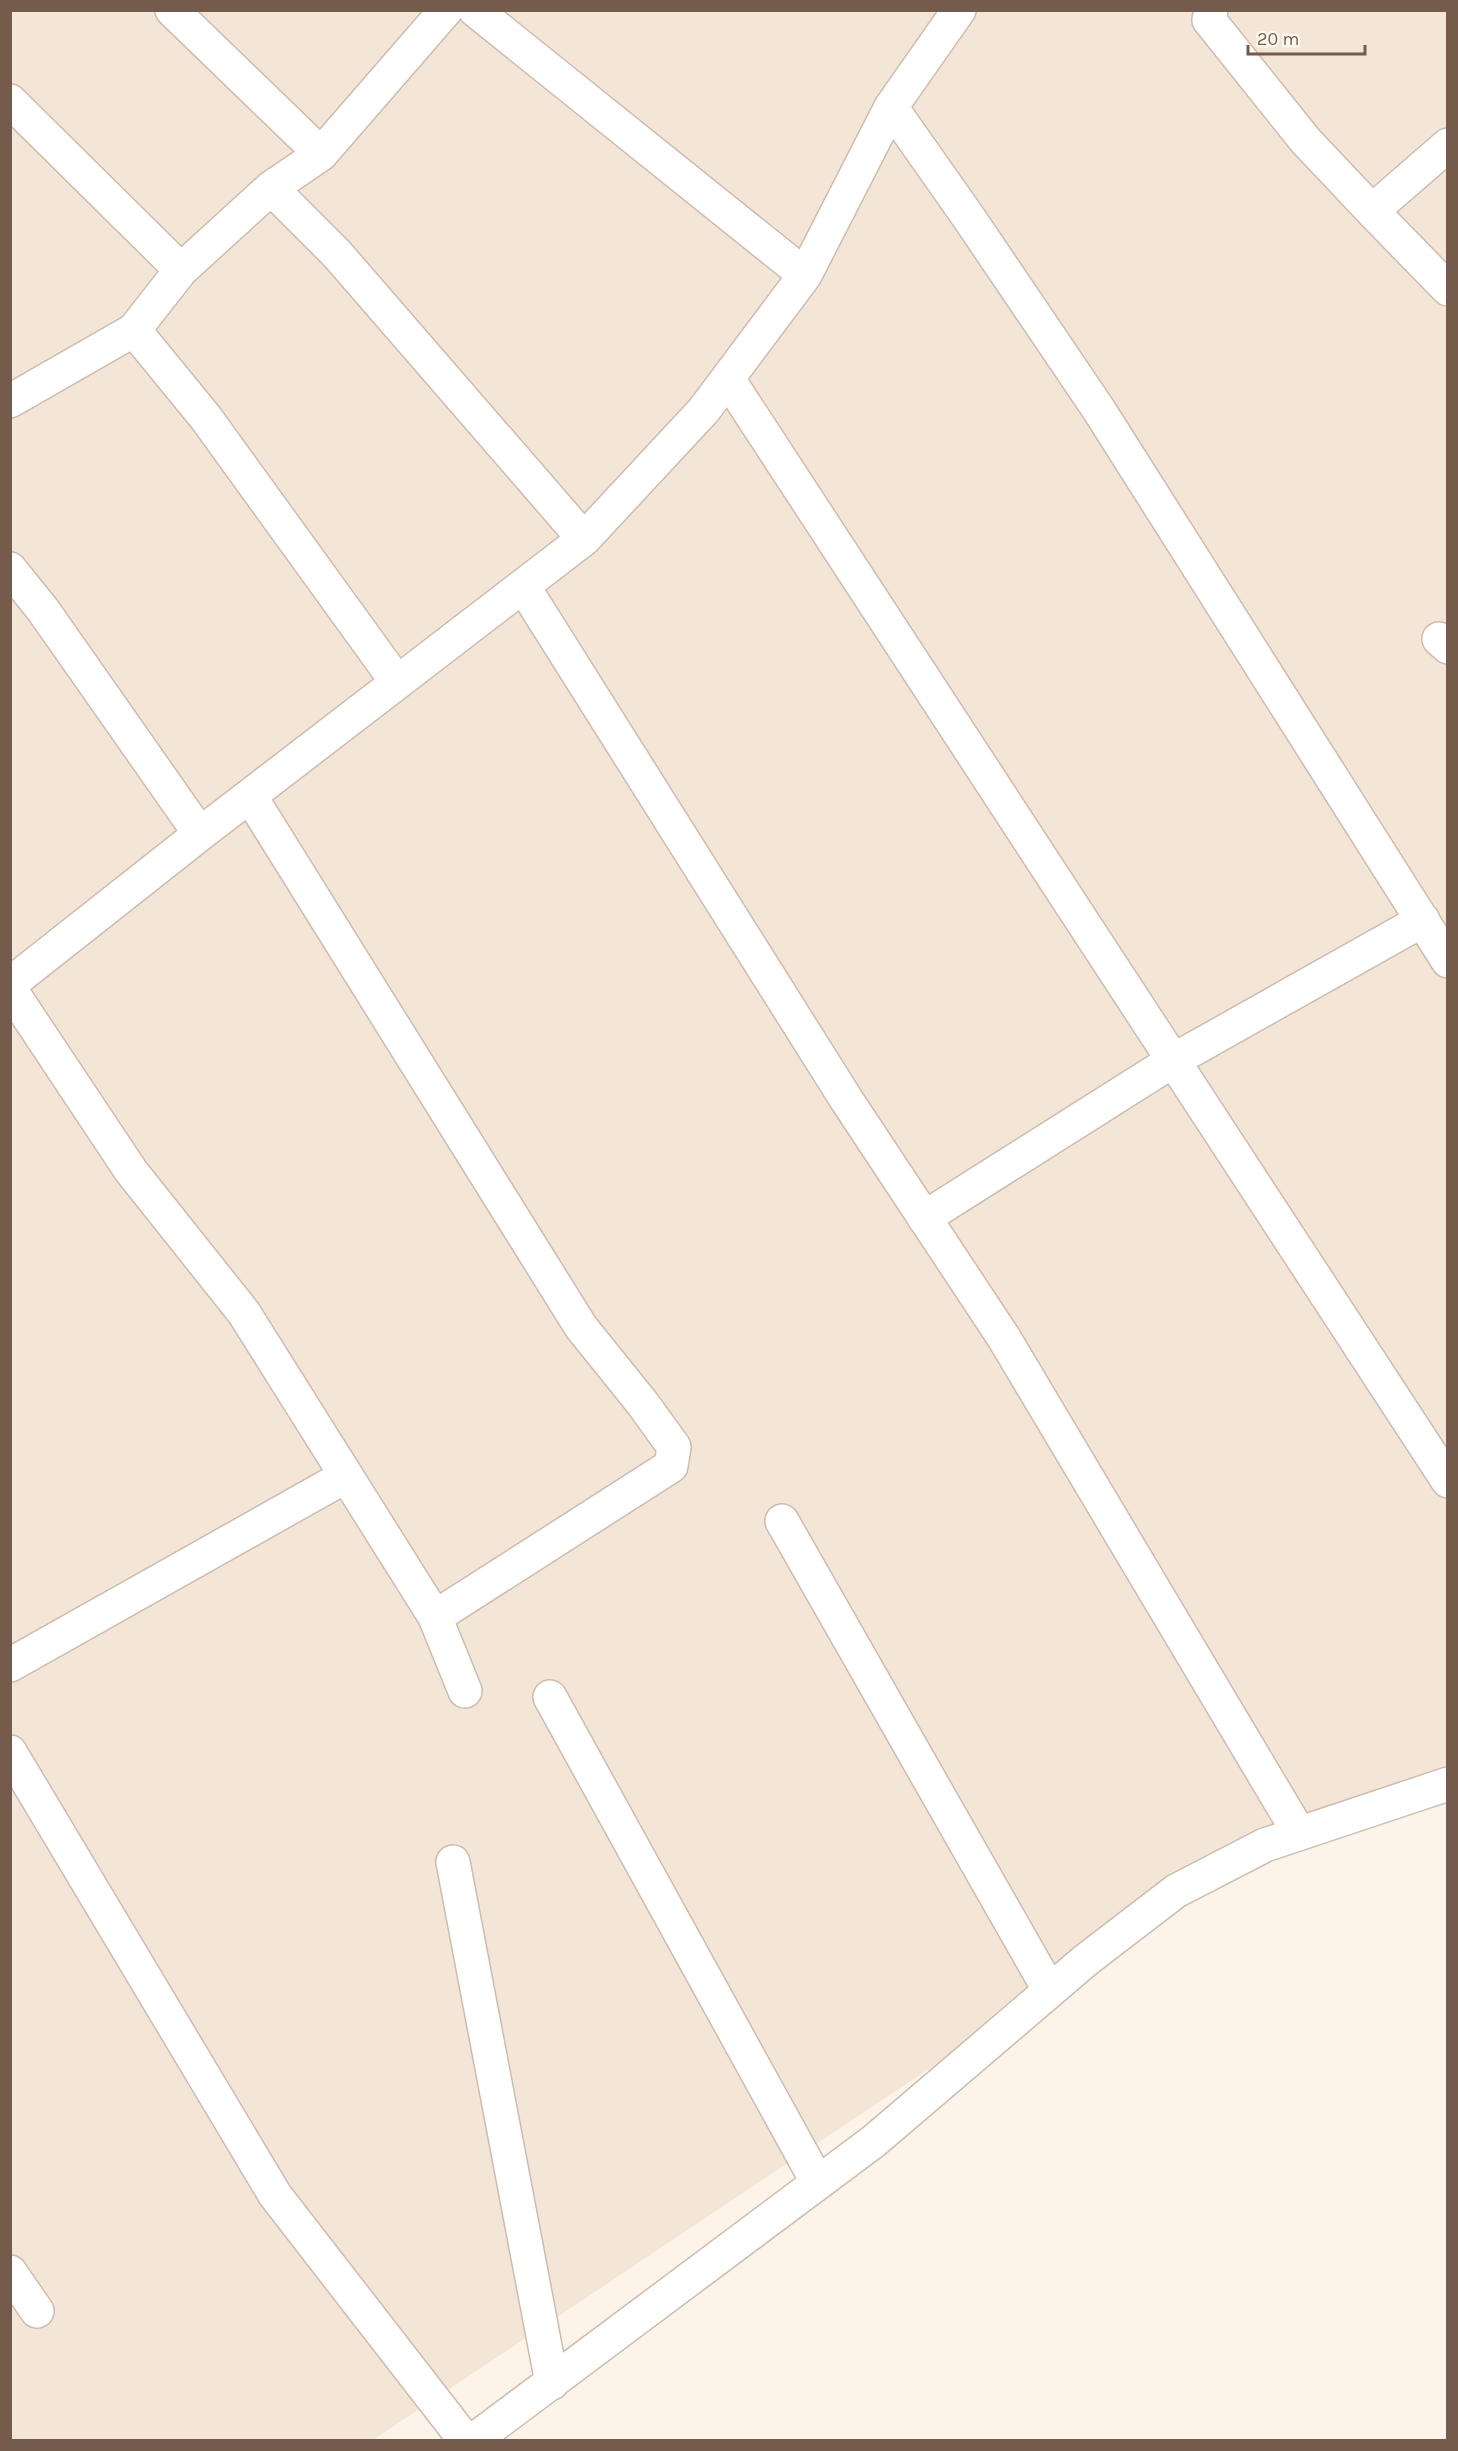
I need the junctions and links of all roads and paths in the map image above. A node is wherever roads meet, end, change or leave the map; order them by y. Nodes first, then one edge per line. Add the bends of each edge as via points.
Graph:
1 (172, 10) edge
2 (446, 10) edge
3 (475, 10) edge
4 (959, 10) edge
5 (1211, 10) edge
6 (10, 101) edge
7 (891, 107) junction
8 (1448, 145) edge
9 (321, 154) junction
10 (271, 188) junction
11 (1372, 211) junction
12 (181, 270) junction
13 (805, 275) junction
14 (1448, 289) edge
15 (134, 330) junction
16 (728, 379) junction
17 (11, 400) edge
18 (584, 539) junction
19 (10, 569) edge
20 (523, 586) junction
21 (398, 682) junction
22 (250, 796) junction
23 (200, 834) junction
24 (1422, 920) junction
25 (1448, 961) edge
26 (10, 984) edge
27 (10, 989) edge
28 (1173, 1060) junction
29 (924, 1218) junction
30 (346, 1476) junction
31 (1448, 1481) edge
32 (782, 1521) dead end
33 (435, 1617) junction
34 (10, 1665) edge
35 (465, 1691) dead end
36 (550, 1696) dead end
37 (10, 1752) edge
38 (1448, 1784) edge
39 (1299, 1833) junction
40 (453, 1862) dead end
41 (1050, 1991) junction
42 (818, 2183) junction
43 (10, 2272) edge
44 (37, 2311) dead end
45 (552, 2383) junction
46 (465, 2440) edge
47 (474, 2440) edge

1 - 9 street
2 - 9 street
3 - 13 street
4 - 7 street
5 - 11 street via 1209,20 1305,140
6 - 12 street
7 - 13 street
7 - 24 street via 1092,400
8 - 11 street
9 - 10 street
10 - 12 street
10 - 18 street via 337,254
11 - 14 street
12 - 15 street
13 - 16 street
15 - 17 street
15 - 21 street via 206,418
16 - 18 street
16 - 28 street
18 - 20 street
19 - 23 street
20 - 21 street
20 - 29 street
21 - 22 street
22 - 23 street
22 - 33 street via 581,1327 674,1448 670,1466
23 - 26 street
24 - 25 street
24 - 28 street
27 - 30 street via 131,1171 244,1313
28 - 29 street
28 - 31 street
29 - 39 street via 1004,1338
30 - 33 street
30 - 34 street
32 - 41 street
33 - 35 street
36 - 42 street
37 - 46 street via 275,2196
38 - 39 street
39 - 41 street via 1265,1845 1176,1892
40 - 45 street
41 - 42 street via 874,2141
42 - 45 street
43 - 44 street
45 - 47 street

